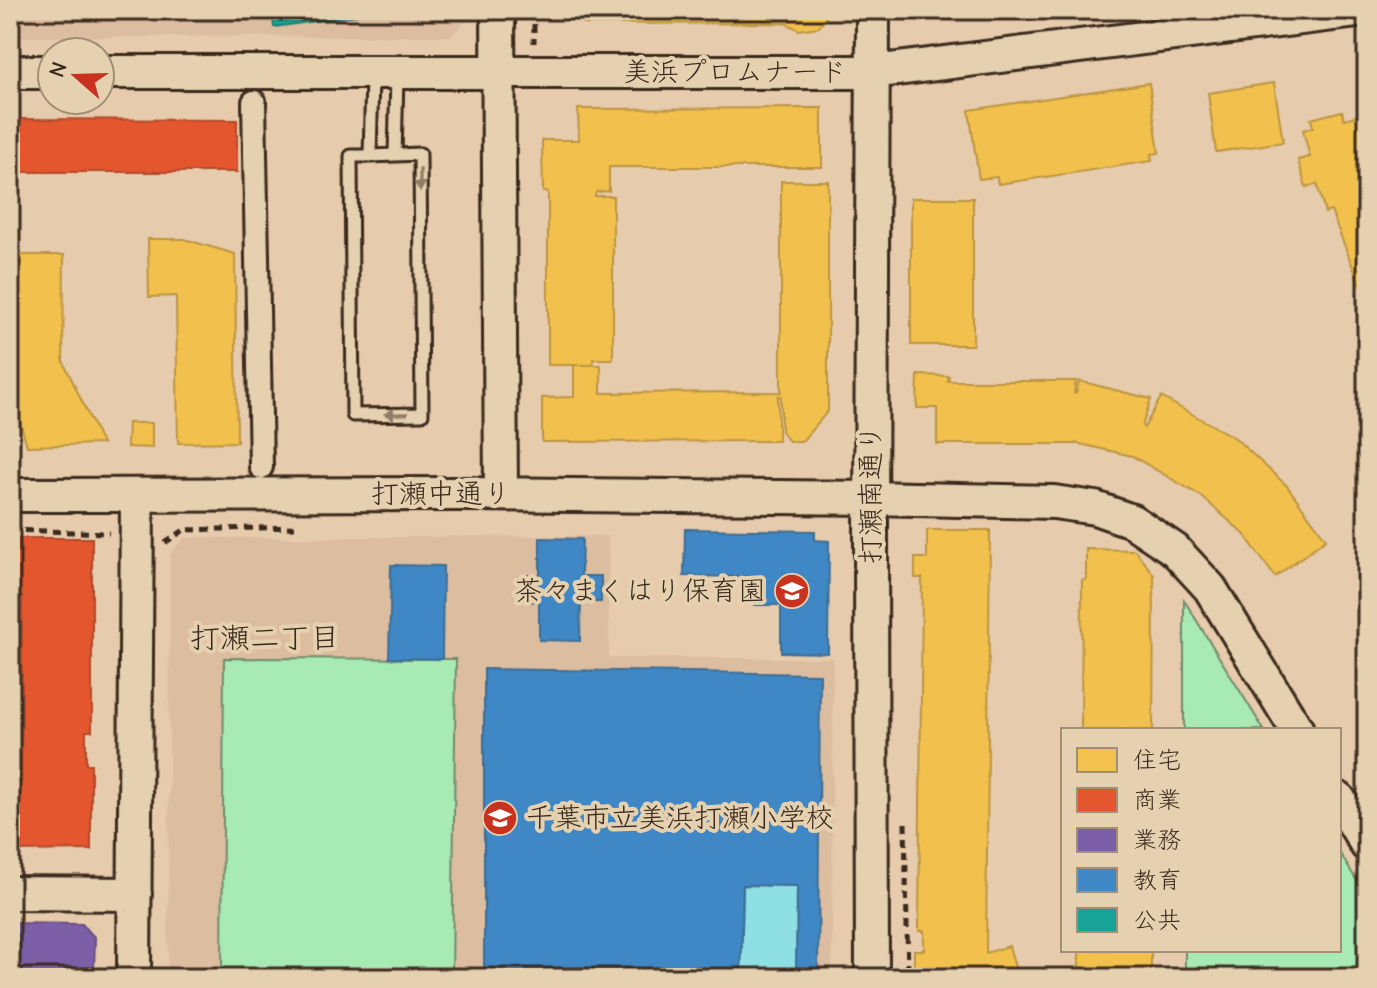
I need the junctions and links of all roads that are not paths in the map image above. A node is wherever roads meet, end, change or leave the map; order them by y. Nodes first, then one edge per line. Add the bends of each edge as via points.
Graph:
1 (498, 10) edge
2 (873, 10) edge
3 (1366, 10) edge
4 (498, 71) junction
5 (10, 72) edge
6 (36, 72) edge
7 (385, 72) junction
8 (873, 72) junction
9 (116, 85) edge
10 (254, 102) dead end
11 (395, 155) junction
12 (370, 156) junction
13 (261, 467) dead end
14 (501, 494) junction
15 (10, 495) edge
16 (137, 495) junction
17 (871, 498) junction
18 (1296, 728) edge
19 (1341, 802) edge
20 (1367, 845) edge
21 (10, 893) edge
22 (135, 894) junction
23 (134, 978) edge
24 (872, 978) edge

1 - 4 street
2 - 8 street, 打瀬南通り
3 - 8 street, 美浜プロムナード
4 - 7 street, 美浜プロムナード
4 - 8 street, 美浜プロムナード
4 - 14 street
5 - 6 street
7 - 9 street, 美浜プロムナード
7 - 11 lane
7 - 12 lane
8 - 17 street, 打瀬南通り
10 - 13 street
11 - 12 lane
11 -> 12 lane via 420,154 422,414 353,415 351,156
14 - 16 street, 打瀬中通り
14 - 17 street, 打瀬中通り
15 - 16 street, 打瀬中通り
16 - 22 street
17 - 18 street, 打瀬中通り via 1054,502 1132,521 1175,550 1210,588
17 - 24 street, 打瀬南通り
19 - 20 street
21 - 22 street
22 - 23 street

